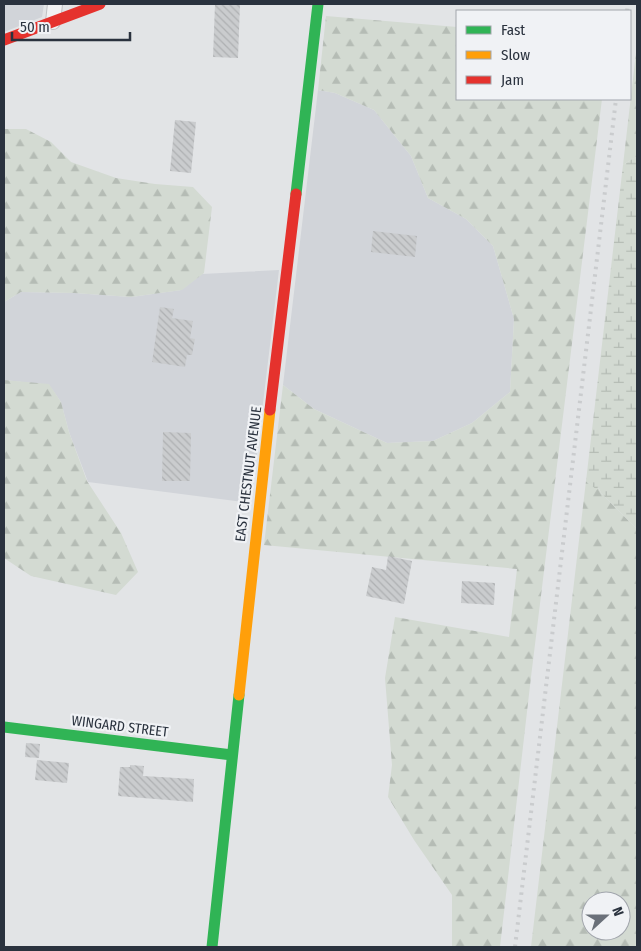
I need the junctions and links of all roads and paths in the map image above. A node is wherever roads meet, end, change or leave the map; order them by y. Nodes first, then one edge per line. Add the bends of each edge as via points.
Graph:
1 (55, 4) edge
2 (100, 4) edge
3 (318, 4) edge
4 (53, 22) junction
5 (4, 40) edge
6 (4, 727) edge
7 (232, 754) junction
8 (212, 947) edge

1 - 4 street
2 - 4 street
3 - 7 street, EAST CHESTNUT AVENUE
4 - 5 street
6 - 7 street, WINGARD STREET
7 - 8 street, EAST CHESTNUT AVENUE

